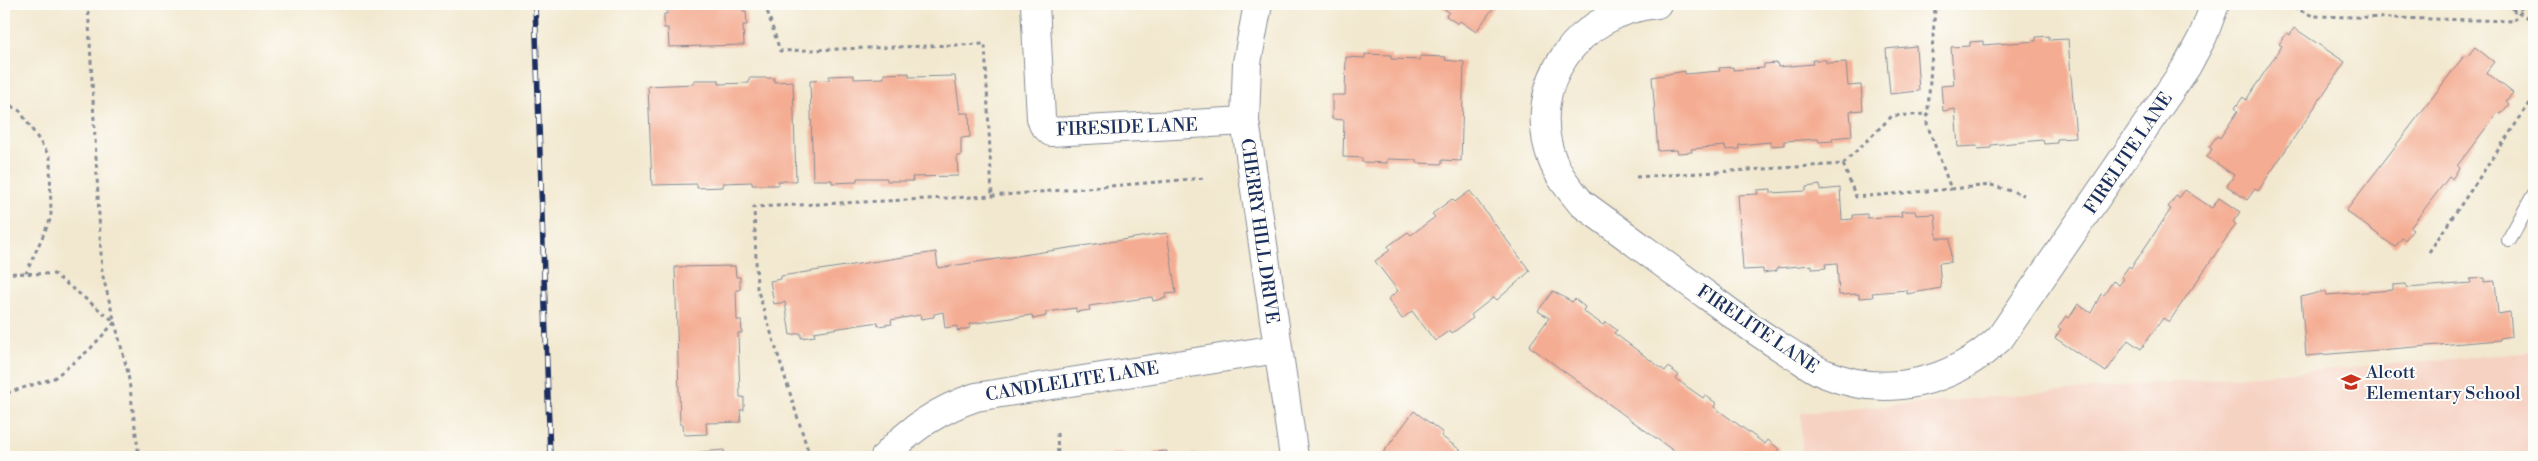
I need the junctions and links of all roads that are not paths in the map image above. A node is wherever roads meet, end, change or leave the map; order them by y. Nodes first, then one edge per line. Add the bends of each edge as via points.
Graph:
1 (1035, 4) edge
2 (1258, 4) edge
3 (1657, 4) edge
4 (2215, 4) edge
5 (1245, 121) junction
6 (2534, 195) edge
7 (2509, 240) dead end
8 (1277, 349) junction
9 (885, 457) edge
10 (1294, 457) edge

1 - 5 street, FIRESIDE LANE via 1041,118 1042,124 1051,132
2 - 5 street, CHERRY HILL DRIVE via 1247,63
3 - 4 street, FIRELITE LANE via 1629,8 1598,22 1570,48 1558,66 1546,102 1545,130 1552,159 1564,183 1581,203 1749,327 1824,374 1848,382 1901,386 1928,381 1970,362 2009,327 2187,66
5 - 8 street, CHERRY HILL DRIVE
6 - 7 lane
8 - 9 street, CANDLELITE LANE via 976,397 939,412 922,423
8 - 10 street, CHERRY HILL DRIVE

